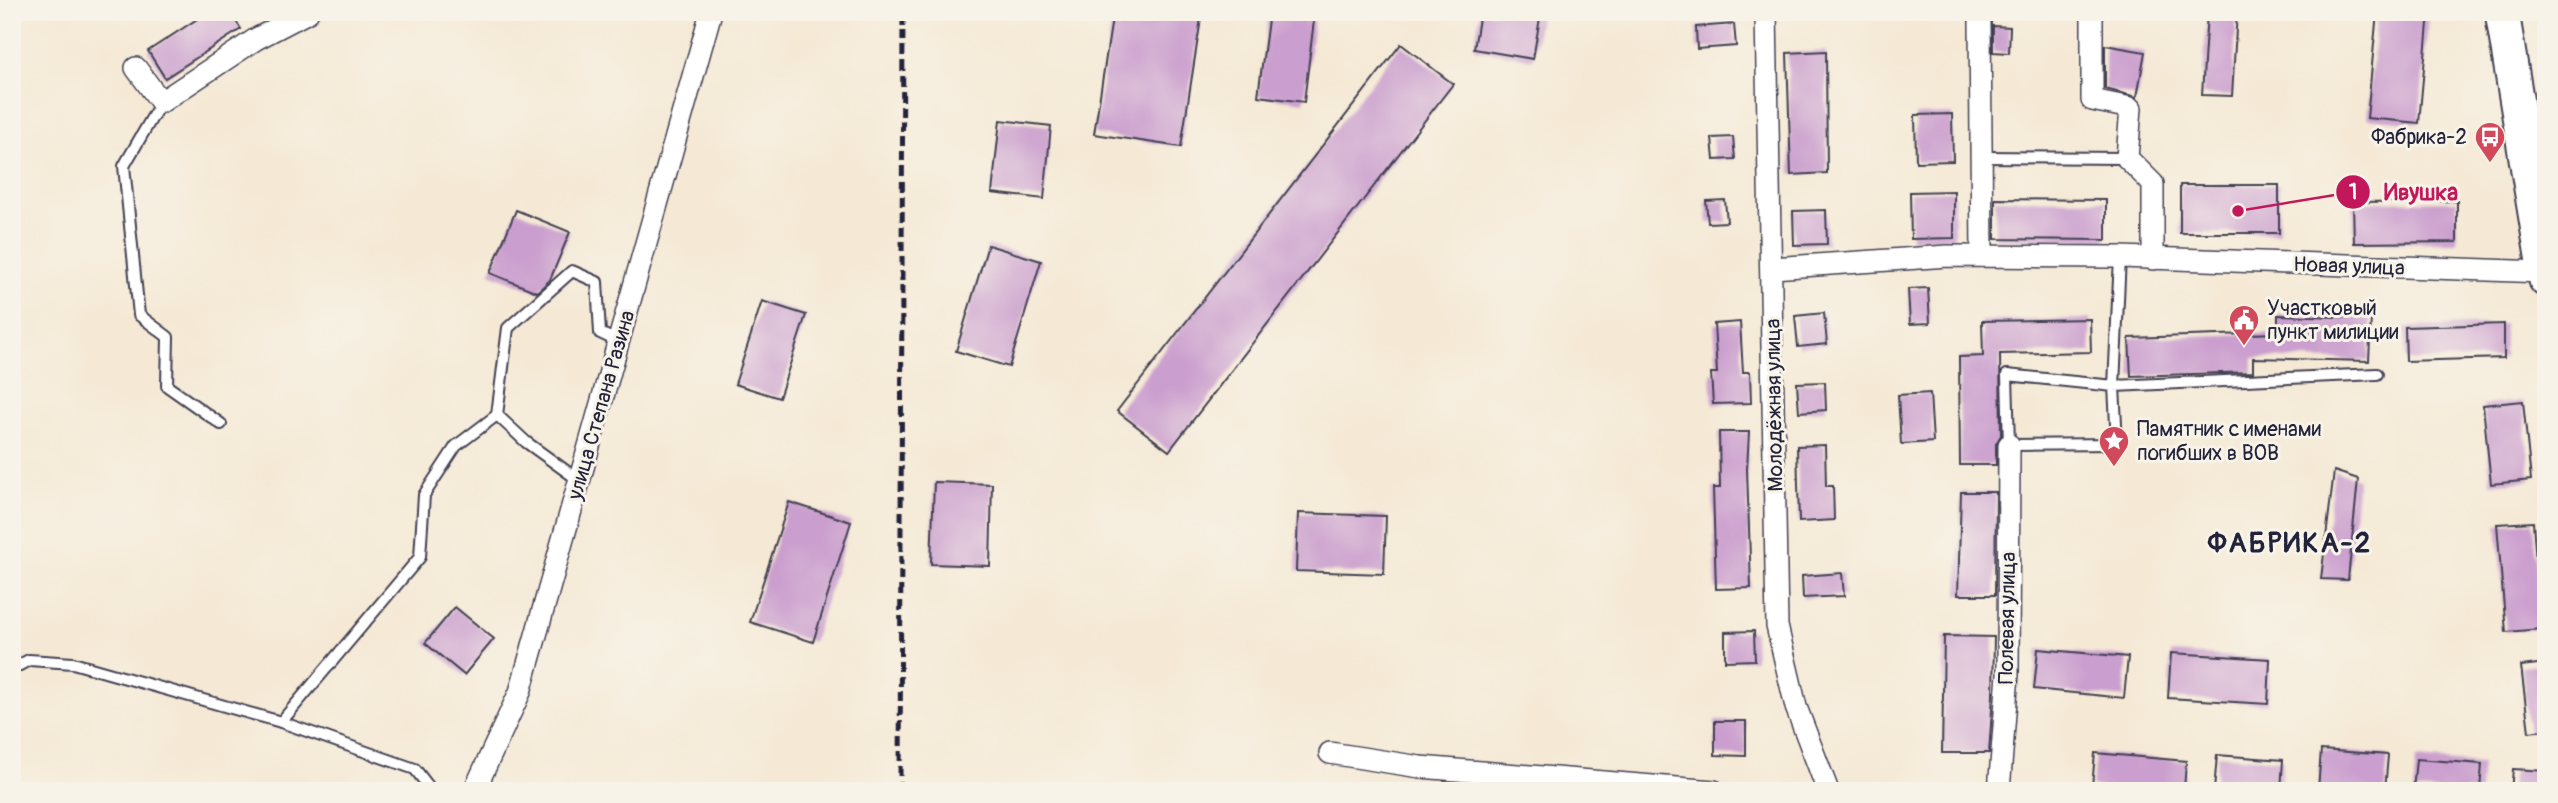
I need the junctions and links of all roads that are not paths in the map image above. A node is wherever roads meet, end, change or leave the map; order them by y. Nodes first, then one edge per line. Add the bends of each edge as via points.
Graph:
1 (308, 12) edge
2 (710, 12) edge
3 (1766, 12) edge
4 (2092, 12) edge
5 (2502, 12) edge
6 (1980, 22) dead end
7 (136, 68) dead end
8 (161, 102) junction
9 (1981, 157) junction
10 (2127, 158) junction
11 (1982, 256) junction
12 (2120, 257) junction
13 (2153, 258) junction
14 (1772, 268) junction
15 (2545, 276) edge
16 (619, 342) junction
17 (2377, 374) dead end
18 (2114, 386) junction
19 (497, 415) junction
20 (221, 424) dead end
21 (2009, 444) junction
22 (580, 481) junction
23 (12, 669) edge
24 (281, 722) junction
25 (1331, 753) dead end
26 (432, 791) edge
27 (474, 791) edge
28 (1714, 791) edge
29 (1828, 791) edge
30 (1999, 791) edge

1 - 8 street via 256,39
2 - 16 street, улица Степана Разина
3 - 14 street, Молодёжная улица
4 - 10 street via 2092,100 2131,108
5 - 15 main road
6 - 9 street
7 - 8 street
8 - 20 lane via 124,166 139,315 168,337 167,386
9 - 10 lane
9 - 11 street
10 - 13 street via 2153,184
11 - 12 street, Новая улица
11 - 14 street, Новая улица
12 - 13 street, Новая улица
12 - 18 lane
13 - 15 street, Новая улица
14 - 29 street, Молодёжная улица via 1777,626 1796,707
16 - 19 lane via 600,333 597,282 572,271 508,328
16 - 22 street, улица Степана Разина
17 - 18 lane
18 - 21 lane via 2117,444
18 - 21 lane via 2007,375
19 - 22 lane
19 - 24 lane via 456,446 424,495 420,557
21 - 30 street, Полевая улица via 2008,674
22 - 27 street, улица Степана Разина via 520,692
23 - 24 lane via 29,660 73,663
24 - 26 lane via 415,769
25 - 28 street via 1420,767

